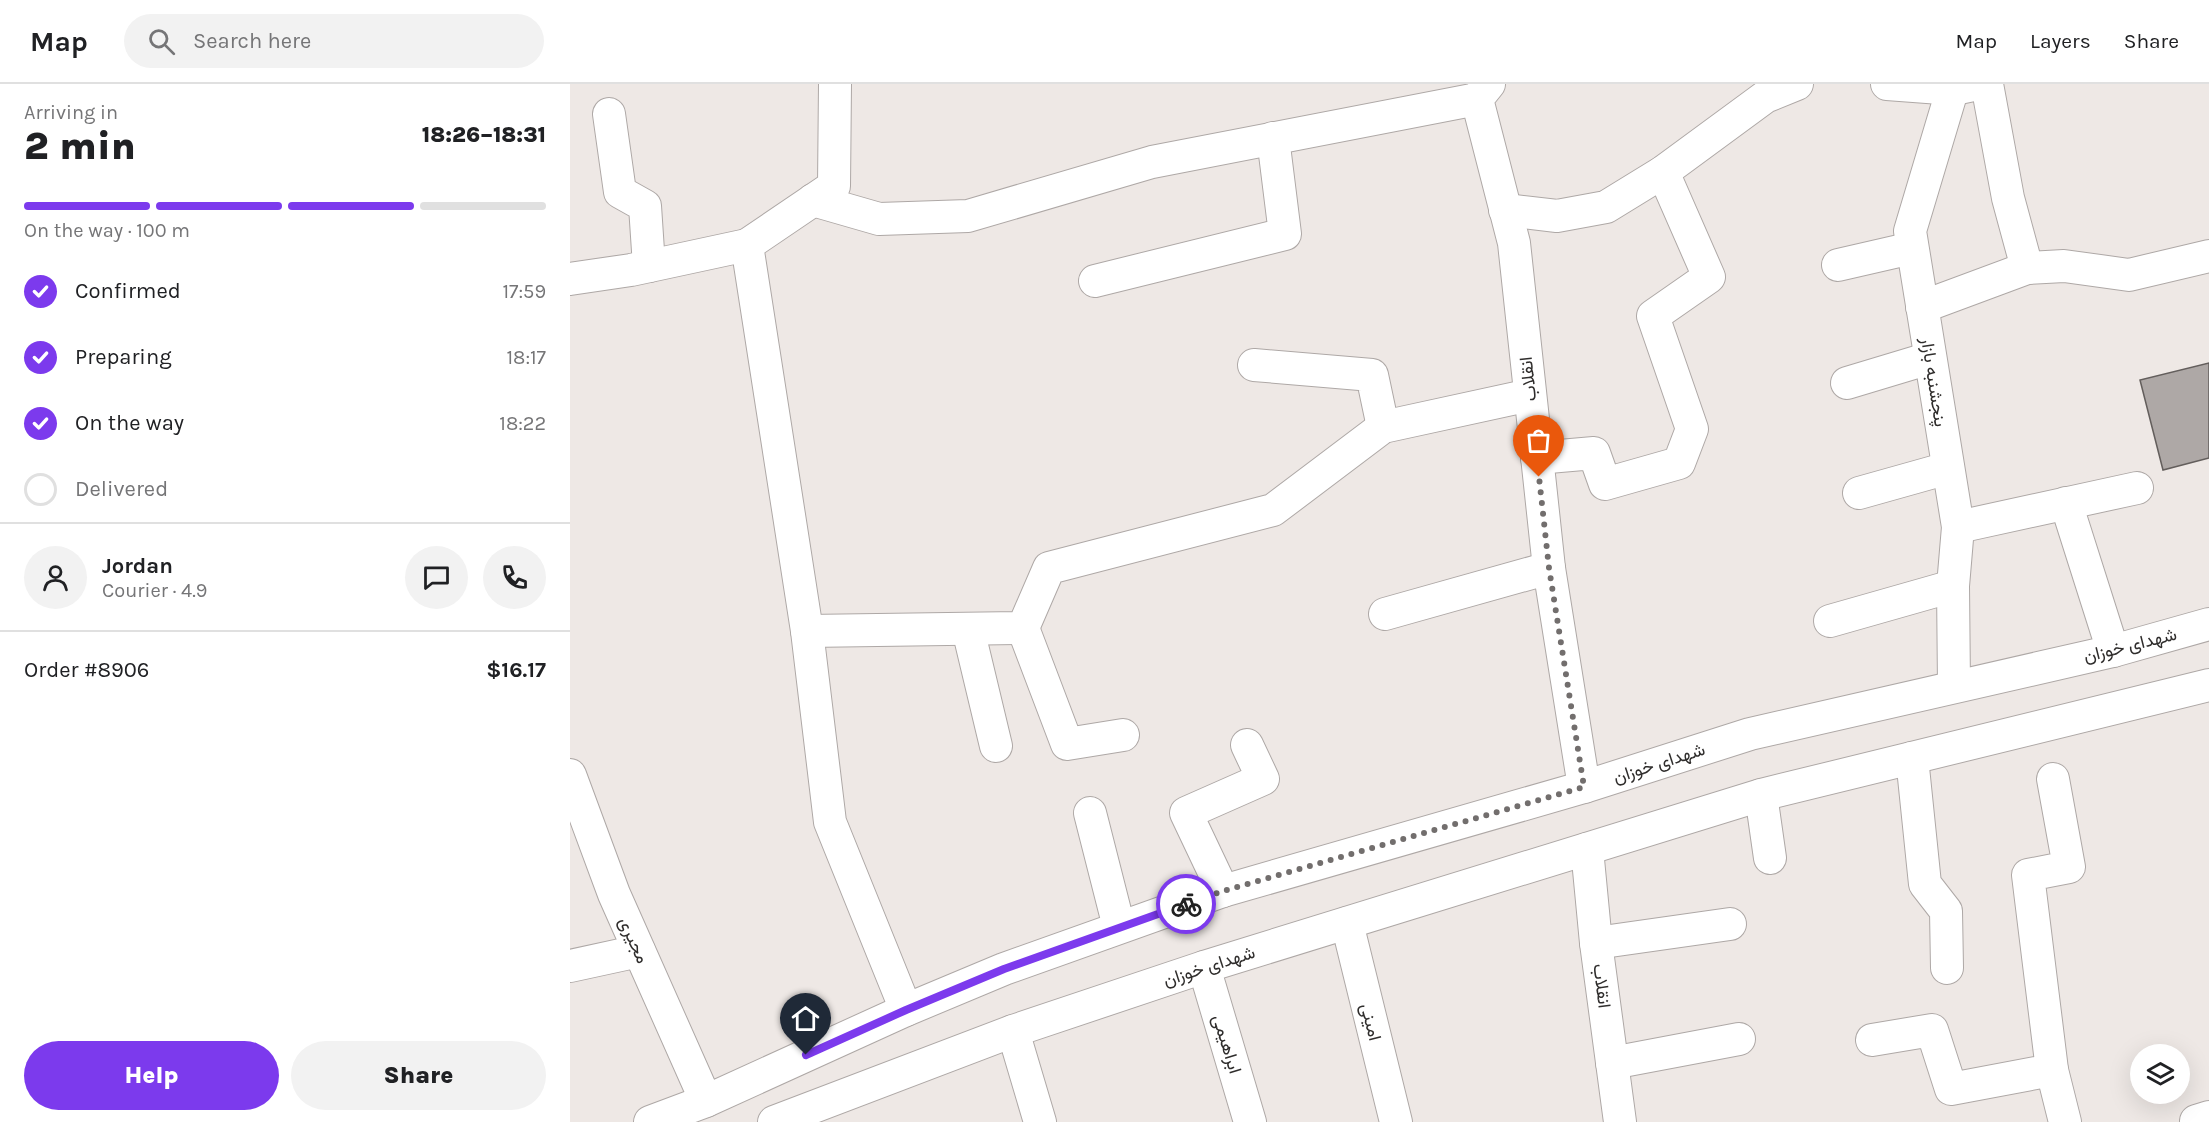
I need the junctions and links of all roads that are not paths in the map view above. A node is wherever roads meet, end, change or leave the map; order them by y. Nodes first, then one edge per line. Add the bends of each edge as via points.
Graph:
1 (835, 84) edge
2 (1797, 84) edge
3 (1887, 84) edge
4 (1987, 84) edge
5 (1963, 86) edge
6 (1483, 92) edge
7 (609, 114) dead end
8 (1273, 138) junction
9 (1663, 172) junction
10 (813, 200) junction
11 (1505, 210) junction
12 (747, 245) junction
13 (1912, 248) junction
14 (2209, 256) edge
15 (1838, 265) dead end
16 (649, 266) junction
17 (2027, 268) junction
18 (570, 279) edge
19 (1095, 281) dead end
20 (1922, 307) junction
21 (1930, 358) junction
22 (1254, 365) dead end
23 (1847, 383) dead end
24 (1530, 395) junction
25 (1383, 427) junction
26 (1537, 458) junction
27 (1948, 468) junction
28 (2137, 488) dead end
29 (1859, 493) dead end
30 (2066, 503) junction
31 (1958, 527) junction
32 (1549, 568) junction
33 (1953, 586) junction
34 (1385, 614) dead end
35 (1830, 621) dead end
36 (2209, 624) edge
37 (1023, 628) junction
38 (968, 629) junction
39 (807, 631) junction
40 (2113, 651) junction
41 (2209, 685) edge
42 (1954, 686) junction
43 (1123, 735) dead end
44 (1247, 745) dead end
45 (996, 746) dead end
46 (1912, 758) junction
47 (2053, 779) dead end
48 (1584, 787) junction
49 (573, 794) edge
50 (1761, 795) junction
51 (1090, 813) dead end
52 (1587, 849) junction
53 (1770, 858) dead end
54 (1223, 891) junction
55 (1347, 923) junction
56 (1730, 924) dead end
57 (1119, 927) junction
58 (1596, 943) junction
59 (639, 951) junction
60 (570, 966) edge
61 (1204, 967) junction
62 (1947, 968) dead end
63 (906, 1010) junction
64 (1013, 1031) junction
65 (1739, 1039) dead end
66 (1872, 1040) dead end
67 (1612, 1063) junction
68 (2052, 1070) junction
69 (706, 1101) junction
70 (838, 1111) edge
71 (650, 1122) edge
72 (774, 1122) edge
73 (1040, 1122) edge
74 (1250, 1122) edge
75 (1396, 1122) edge
76 (1620, 1122) edge
77 (2065, 1122) edge

1 - 10 street via 834,186
2 - 9 street via 1765,97
3 - 5 street
4 - 17 street via 2008,198
5 - 13 street, پنجشنبه بازار via 1910,231
6 - 8 street
6 - 11 street, انقلاب
7 - 16 street via 620,192 645,206
8 - 10 street via 1152,162 968,216 879,219
8 - 19 street via 1285,234
9 - 11 street via 1606,207 1557,216
9 - 26 street via 1709,277 1653,316 1692,429 1679,463 1605,484 1594,453
10 - 12 street
11 - 24 street, انقلاب via 1514,243
12 - 16 street
12 - 39 street
13 - 15 street
13 - 20 street, پنجشنبه بازار
14 - 17 street via 2129,275 2064,266
16 - 18 street
17 - 20 street
20 - 21 street, پنجشنبه بازار
21 - 23 street
21 - 27 street, پنجشنبه بازار
22 - 25 street via 1372,375
24 - 25 street
24 - 26 street, انقلاب
25 - 37 street via 1273,510 1049,568
26 - 32 street, انقلاب
27 - 29 street
27 - 31 street, پنجشنبه بازار
28 - 30 street
30 - 31 street
30 - 40 street
31 - 33 street, پنجشنبه بازار
32 - 34 street
32 - 48 street, انقلاب
33 - 35 street
33 - 42 street, پنجشنبه بازار
36 - 40 street, شهدای خوزان
37 - 38 street
37 - 43 street via 1067,744
38 - 39 street
38 - 45 street
39 - 63 street via 830,822
40 - 42 street, شهدای خوزان
41 - 46 street, شهدای خوزان
42 - 48 street, شهدای خوزان via 1750,735
44 - 54 street via 1263,779 1186,813
46 - 50 street, شهدای خوزان
46 - 62 street via 1925,884 1946,912
47 - 68 street via 2069,867 2028,875
48 - 54 street, شهدای خوزان
49 - 59 street, مجیری
50 - 52 street, شهدای خوزان
50 - 53 street
51 - 57 street
52 - 55 street, شهدای خوزان
52 - 58 street, انقلاب
54 - 57 street, شهدای خوزان
55 - 61 street, شهدای خوزان
55 - 75 street, امینی
56 - 58 street
57 - 63 street, شهدای خوزان
58 - 67 street, انقلاب
59 - 60 street
59 - 69 street, مجیری
61 - 64 street, شهدای خوزان
61 - 74 street, ابراهیمی
63 - 69 street, شهدای خوزان
64 - 70 street, شهدای خوزان
64 - 73 street
65 - 67 street
66 - 68 street via 1932,1030 1951,1089
67 - 76 street, انقلاب
68 - 77 street
69 - 71 street, شهدای خوزان
70 - 72 street, شهدای خوزان

